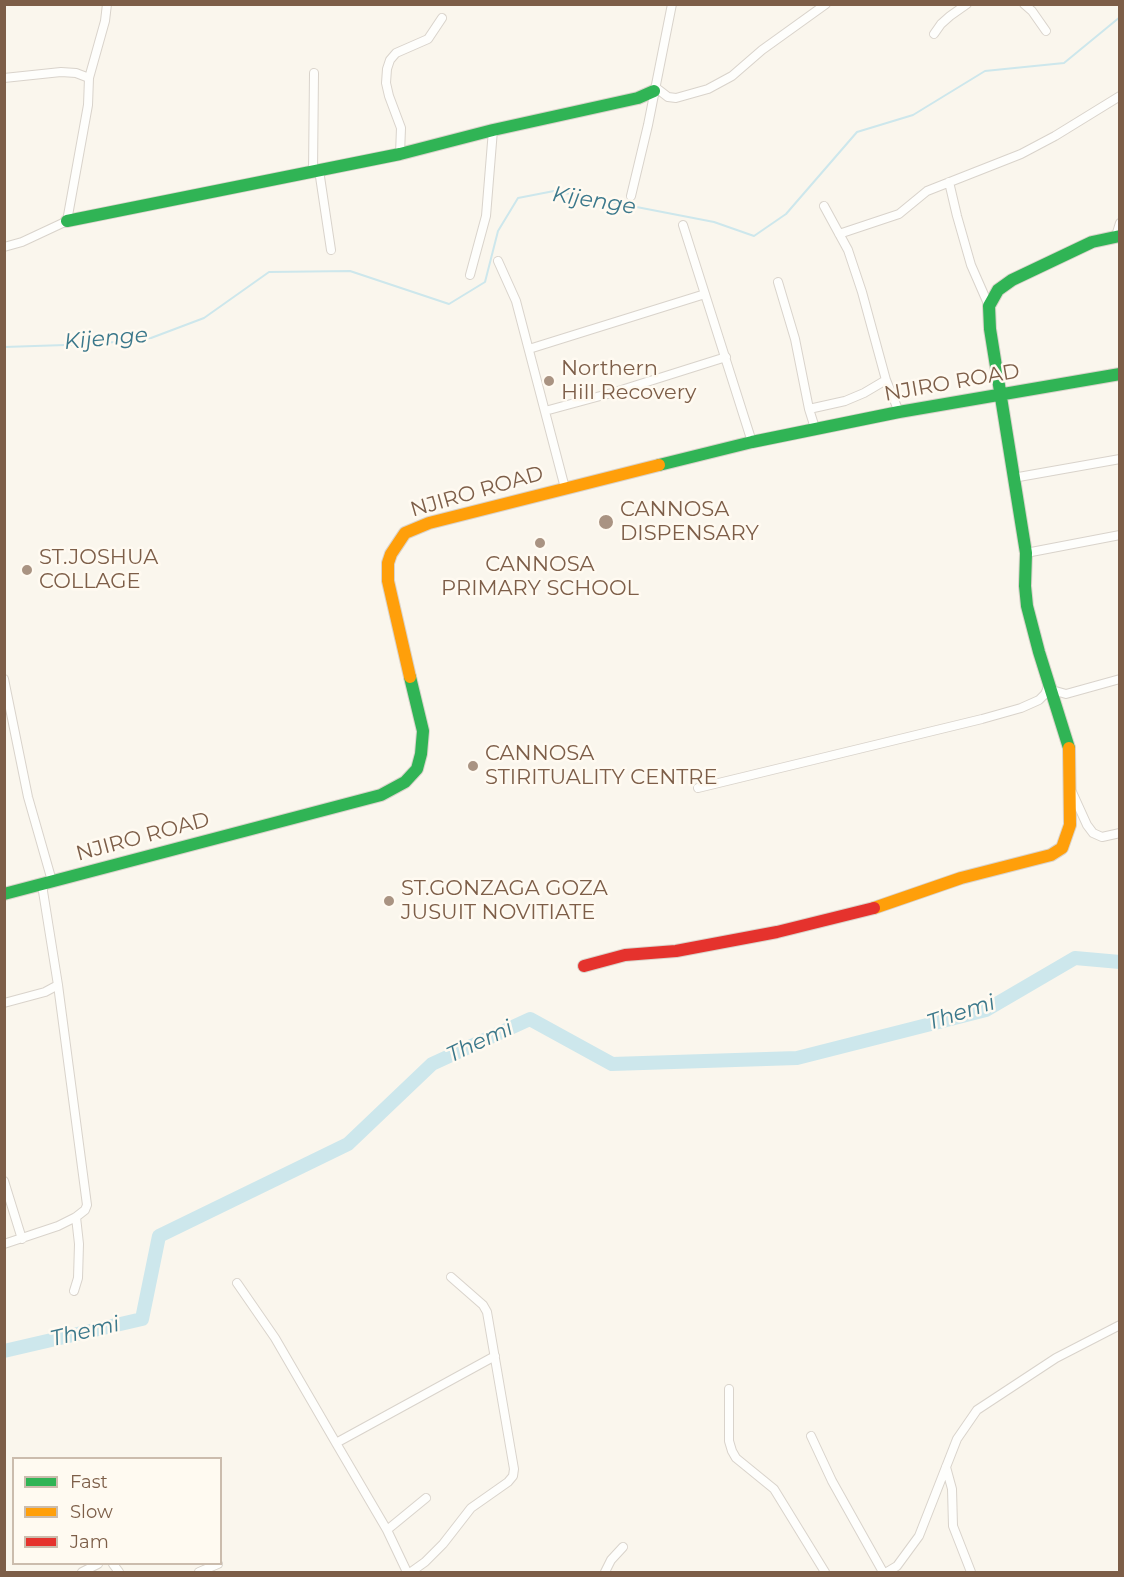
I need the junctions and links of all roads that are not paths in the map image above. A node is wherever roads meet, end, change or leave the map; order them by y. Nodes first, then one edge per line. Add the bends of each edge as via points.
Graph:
1 (107, 4) edge
2 (672, 4) edge
3 (826, 4) edge
4 (967, 4) edge
5 (1024, 4) edge
6 (442, 18) dead end
7 (1046, 31) dead end
8 (934, 34) dead end
9 (314, 73) dead end
10 (4, 78) edge
11 (89, 78) junction
12 (655, 89) junction
13 (1119, 96) edge
14 (493, 130) junction
15 (400, 154) junction
16 (316, 171) junction
17 (949, 182) junction
18 (631, 196) dead end
19 (824, 206) dead end
20 (67, 221) junction
21 (1119, 222) edge
22 (684, 225) dead end
23 (839, 234) junction
24 (1118, 236) edge
25 (4, 247) edge
26 (331, 250) dead end
27 (498, 261) dead end
28 (470, 275) dead end
29 (778, 282) dead end
30 (705, 294) junction
31 (989, 306) junction
32 (529, 349) junction
33 (726, 357) junction
34 (1119, 374) edge
35 (886, 380) junction
36 (1002, 395) junction
37 (808, 409) junction
38 (545, 411) junction
39 (898, 412) junction
40 (815, 428) junction
41 (752, 442) junction
42 (1119, 459) edge
43 (1013, 478) junction
44 (565, 488) junction
45 (1119, 535) edge
46 (1026, 553) junction
47 (4, 679) edge
48 (1119, 679) edge
49 (1051, 686) junction
50 (1069, 786) junction
51 (698, 788) dead end
52 (1119, 833) edge
53 (47, 883) junction
54 (4, 894) edge
55 (584, 966) dead end
56 (58, 985) junction
57 (4, 1003) edge
58 (5, 1182) edge
59 (76, 1217) junction
60 (22, 1239) junction
61 (4, 1244) edge
62 (451, 1276) dead end
63 (237, 1283) dead end
64 (74, 1291) dead end
65 (1119, 1325) edge
66 (495, 1356) junction
67 (729, 1389) dead end
68 (811, 1436) dead end
69 (336, 1443) junction
70 (946, 1467) junction
71 (426, 1498) dead end
72 (387, 1530) junction
73 (623, 1547) dead end
74 (215, 1565) edge
75 (199, 1572) edge
76 (409, 1572) edge
77 (605, 1572) edge
78 (825, 1572) edge
79 (885, 1572) edge
80 (971, 1572) edge

1 - 11 street
2 - 12 street
3 - 12 street via 708,89 676,98
4 - 8 street
5 - 7 street
6 - 15 street via 428,39 396,53 387,69 388,90 401,128
9 - 16 street
10 - 11 street via 61,72
11 - 20 street via 88,105
12 - 14 street via 638,98
12 - 18 street
13 - 17 street via 1021,154
14 - 15 street
14 - 28 street via 486,216
15 - 16 street
16 - 20 street
16 - 26 street
17 - 23 street via 927,190 899,214
17 - 31 street via 971,265
19 - 23 street
20 - 25 street
21 - 24 street
22 - 30 street
23 - 35 street via 859,284
24 - 31 street via 1092,242 1012,280 998,290
27 - 32 street via 516,301
29 - 37 street via 795,339
30 - 32 street
30 - 33 street
31 - 36 street
32 - 38 street
33 - 38 street
33 - 41 street
34 - 36 street, NJIRO ROAD
35 - 37 street via 846,401
35 - 39 street
36 - 39 street, NJIRO ROAD
36 - 43 street
37 - 40 street
38 - 44 street
39 - 40 street, NJIRO ROAD
40 - 41 street, NJIRO ROAD
41 - 44 street, NJIRO ROAD
42 - 43 street
43 - 46 street
44 - 53 street, NJIRO ROAD via 405,532 391,554 388,581 423,731 417,769 405,782 381,795
45 - 46 street
46 - 49 street via 1027,606
47 - 53 street
48 - 49 street via 1066,694
49 - 50 street via 1069,744
49 - 51 street via 1039,700 1002,714
50 - 52 street via 1093,832 1102,837
50 - 55 street via 1067,839 1051,855 777,932 676,951 625,955
53 - 54 street, NJIRO ROAD
53 - 56 street via 48,930
56 - 57 street
56 - 59 street via 87,1199 85,1210
58 - 60 street
59 - 60 street
59 - 64 street via 79,1244
60 - 61 street
62 - 66 street via 487,1312
63 - 69 street via 275,1338
65 - 70 street via 1056,1358 977,1410 957,1439
66 - 69 street
66 - 76 street via 513,1476 471,1508 443,1544
67 - 78 street via 732,1451 774,1490
68 - 79 street via 832,1481
69 - 72 street
70 - 79 street via 919,1536 897,1566
70 - 80 street via 952,1489 953,1526
71 - 72 street
72 - 76 street
73 - 77 street
74 - 75 street

